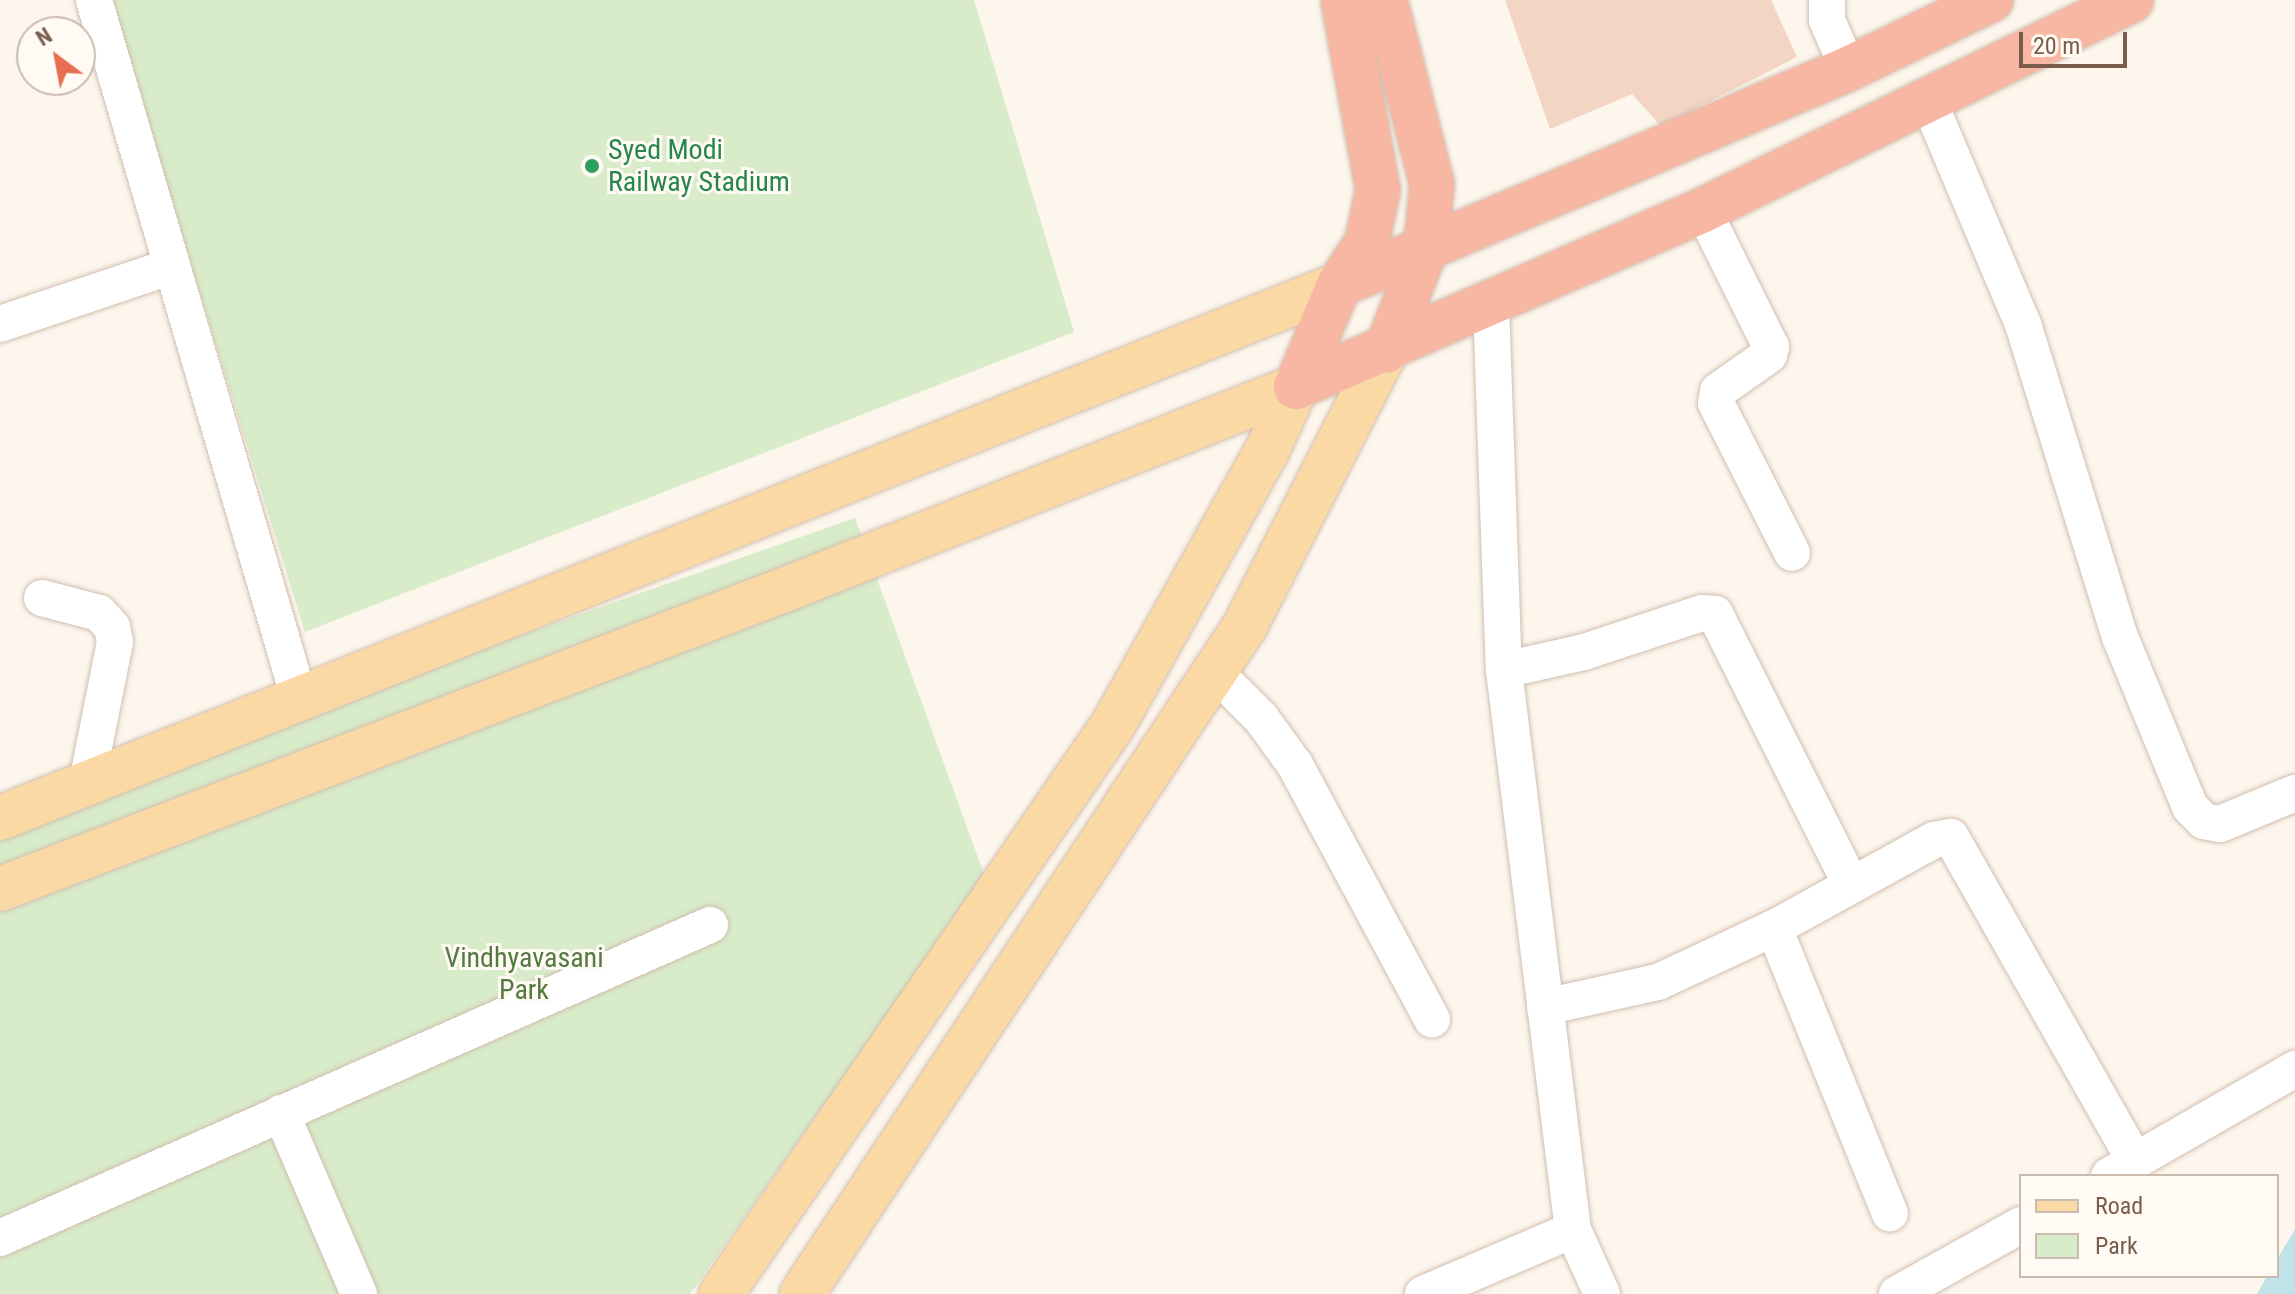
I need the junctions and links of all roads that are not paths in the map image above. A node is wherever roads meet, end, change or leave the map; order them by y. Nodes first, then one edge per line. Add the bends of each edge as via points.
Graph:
1 (94, 0) edge
2 (1343, 0) edge
3 (1385, 0) edge
4 (1827, 0) edge
5 (1991, 0) edge
6 (2131, 0) edge
7 (1848, 69) junction
8 (1929, 102) junction
9 (1703, 210) junction
10 (1426, 248) junction
11 (169, 267) junction
12 (1339, 285) junction
13 (1491, 304) junction
14 (0, 324) edge
15 (1386, 351) junction
16 (1296, 387) junction
17 (1792, 553) dead end
18 (42, 598) dead end
19 (1504, 670) junction
20 (1215, 672) junction
21 (299, 698) junction
22 (87, 782) junction
23 (2295, 793) edge
24 (0, 818) edge
25 (1851, 884) junction
26 (0, 889) edge
27 (710, 925) dead end
28 (1774, 928) junction
29 (1545, 1007) junction
30 (1432, 1019) dead end
31 (2295, 1069) edge
32 (281, 1113) junction
33 (2122, 1169) edge
34 (1890, 1213) dead end
35 (2019, 1226) edge
36 (1573, 1230) junction
37 (0, 1238) edge
38 (359, 1294) edge
39 (721, 1294) edge
40 (802, 1294) edge
41 (1423, 1294) edge
42 (1602, 1294) edge
43 (1897, 1294) edge

1 - 11 street
2 - 12 highway via 1378,190 1367,242
3 - 10 highway via 1432,184
4 - 7 street via 1827,20
5 - 7 highway
6 - 8 highway
7 - 10 highway
8 - 9 highway
8 - 23 street via 2023,324 2120,637 2190,807 2204,821 2220,824
9 - 13 highway
9 - 17 street via 1771,347 1769,355 1718,391 1716,403
10 - 12 highway
10 - 15 highway
11 - 14 street
11 - 21 street
12 - 16 highway
12 - 21 main road
13 - 15 highway
13 - 19 street
15 - 16 highway
15 - 20 main road via 1245,626
16 - 26 main road via 784,590
16 - 39 main road via 1267,451 1113,725
18 - 22 street via 99,613 112,627 115,642
19 - 25 street via 1584,652 1702,613 1715,614
19 - 29 street
20 - 30 street via 1261,718 1295,765
20 - 40 main road
21 - 22 main road
22 - 24 main road
25 - 28 street
25 - 33 street via 1934,840 1956,840
27 - 32 street
28 - 29 street via 1658,982
28 - 34 street
29 - 36 street
31 - 33 street
32 - 37 street
32 - 38 street
35 - 43 street
36 - 41 street
36 - 42 street

